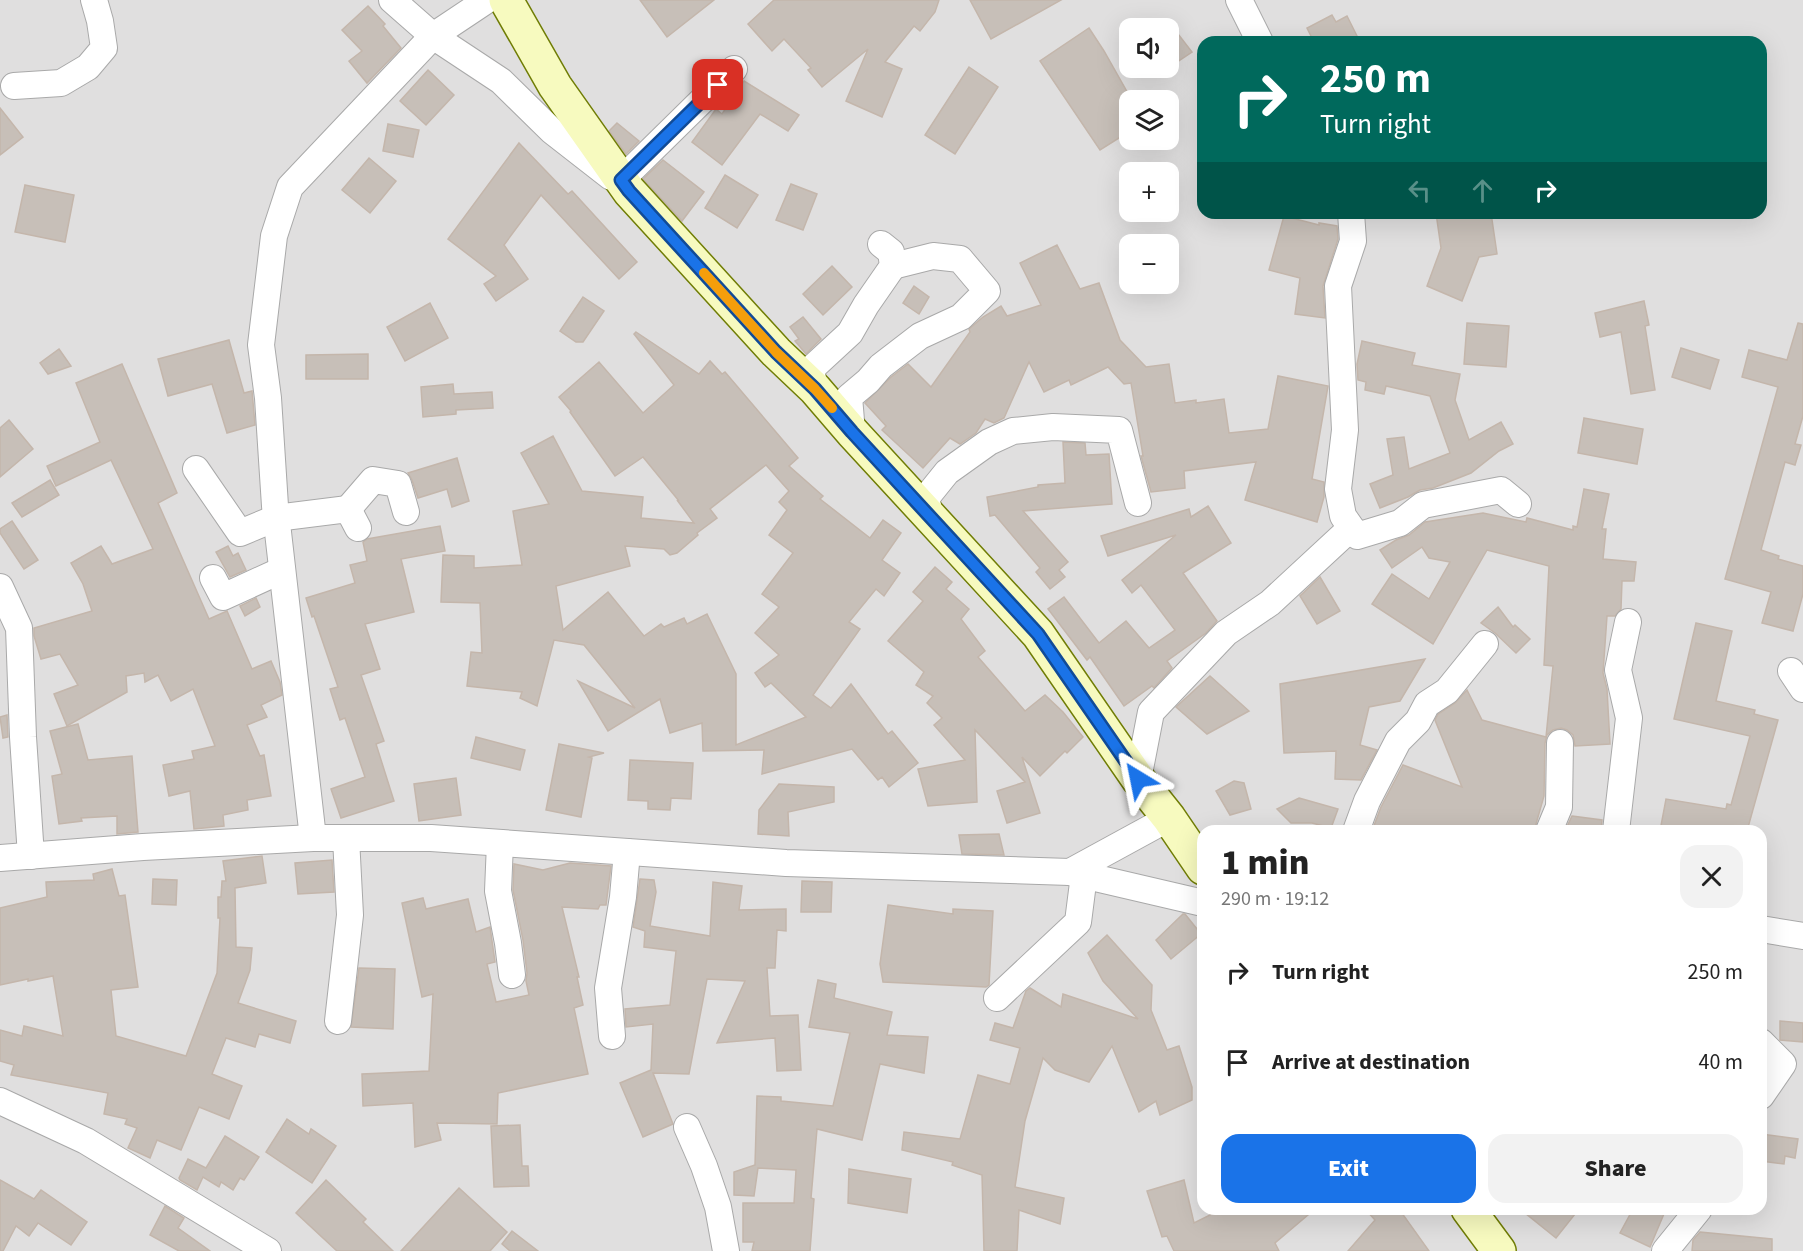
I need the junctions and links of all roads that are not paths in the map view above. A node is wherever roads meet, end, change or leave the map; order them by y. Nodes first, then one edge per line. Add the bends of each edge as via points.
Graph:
1 (94, 0) edge
2 (392, 0) edge
3 (487, 0) edge
4 (506, 0) edge
5 (1239, 0) edge
6 (433, 36) junction
7 (1257, 36) edge
8 (734, 69) dead end
9 (14, 87) dead end
10 (625, 186) junction
11 (1351, 219) edge
12 (815, 389) junction
13 (852, 432) junction
14 (196, 469) dead end
15 (1138, 503) dead end
16 (1518, 504) dead end
17 (406, 512) dead end
18 (276, 518) junction
19 (931, 518) junction
20 (1351, 528) junction
21 (282, 570) junction
22 (213, 578) dead end
23 (0, 587) edge
24 (1628, 622) dead end
25 (1485, 644) dead end
26 (1560, 743) dead end
27 (1138, 779) junction
28 (1168, 818) junction
29 (1358, 825) edge
30 (1552, 825) edge
31 (1617, 825) edge
32 (313, 838) junction
33 (346, 838) junction
34 (500, 843) junction
35 (627, 852) junction
36 (31, 856) junction
37 (0, 858) edge
38 (1197, 858) edge
39 (1077, 874) junction
40 (1197, 902) edge
41 (1803, 936) edge
42 (1767, 937) edge
43 (512, 975) dead end
44 (997, 998) dead end
45 (338, 1021) dead end
46 (612, 1036) dead end
47 (1767, 1048) edge
48 (1767, 1087) edge
49 (0, 1101) edge
50 (687, 1127) dead end
51 (1472, 1215) edge
52 (1694, 1215) edge
53 (268, 1251) edge
54 (726, 1251) edge
55 (1499, 1251) edge
56 (1665, 1251) edge

1 - 9 street via 104,48 88,67 62,83
2 - 6 street
3 - 6 street
4 - 10 main road via 555,86
5 - 7 street
6 - 10 street via 501,81 552,130
6 - 18 street via 290,187 274,236 261,345
8 - 10 street
10 - 12 main road via 776,352
11 - 20 street via 1353,241 1338,286 1345,430 1338,489 1343,516
12 - 13 main road
12 - 13 street via 811,369 850,333 887,255 960,259 987,291 961,317 920,336 881,366 849,398
13 - 19 main road
14 - 18 street via 240,532
15 - 19 street via 1119,430 1053,427 1013,431 989,442 947,472 926,498
16 - 20 street via 1501,490 1423,505 1400,523 1357,536
17 - 18 street via 398,484 373,480 353,518
18 - 21 street
19 - 27 main road via 1038,634
20 - 27 street via 1270,603 1226,633 1151,712
21 - 22 street via 223,597
21 - 32 street
23 - 36 street via 19,628
24 - 31 street via 1618,670 1629,718
25 - 29 street via 1447,691 1427,704 1418,722 1398,741 1366,801
26 - 30 street via 1559,807
27 - 28 main road
28 - 38 main road
28 - 39 street
32 - 33 street
32 - 36 street
33 - 34 street
33 - 45 street via 350,915
34 - 35 street
34 - 43 street via 498,891
35 - 39 street via 786,863
35 - 46 street via 608,988
36 - 37 street
39 - 40 street
39 - 44 street via 1078,922
41 - 42 street
47 - 48 street via 1783,1064
49 - 53 street via 86,1142
50 - 54 street via 718,1207
51 - 55 main road
52 - 56 street

